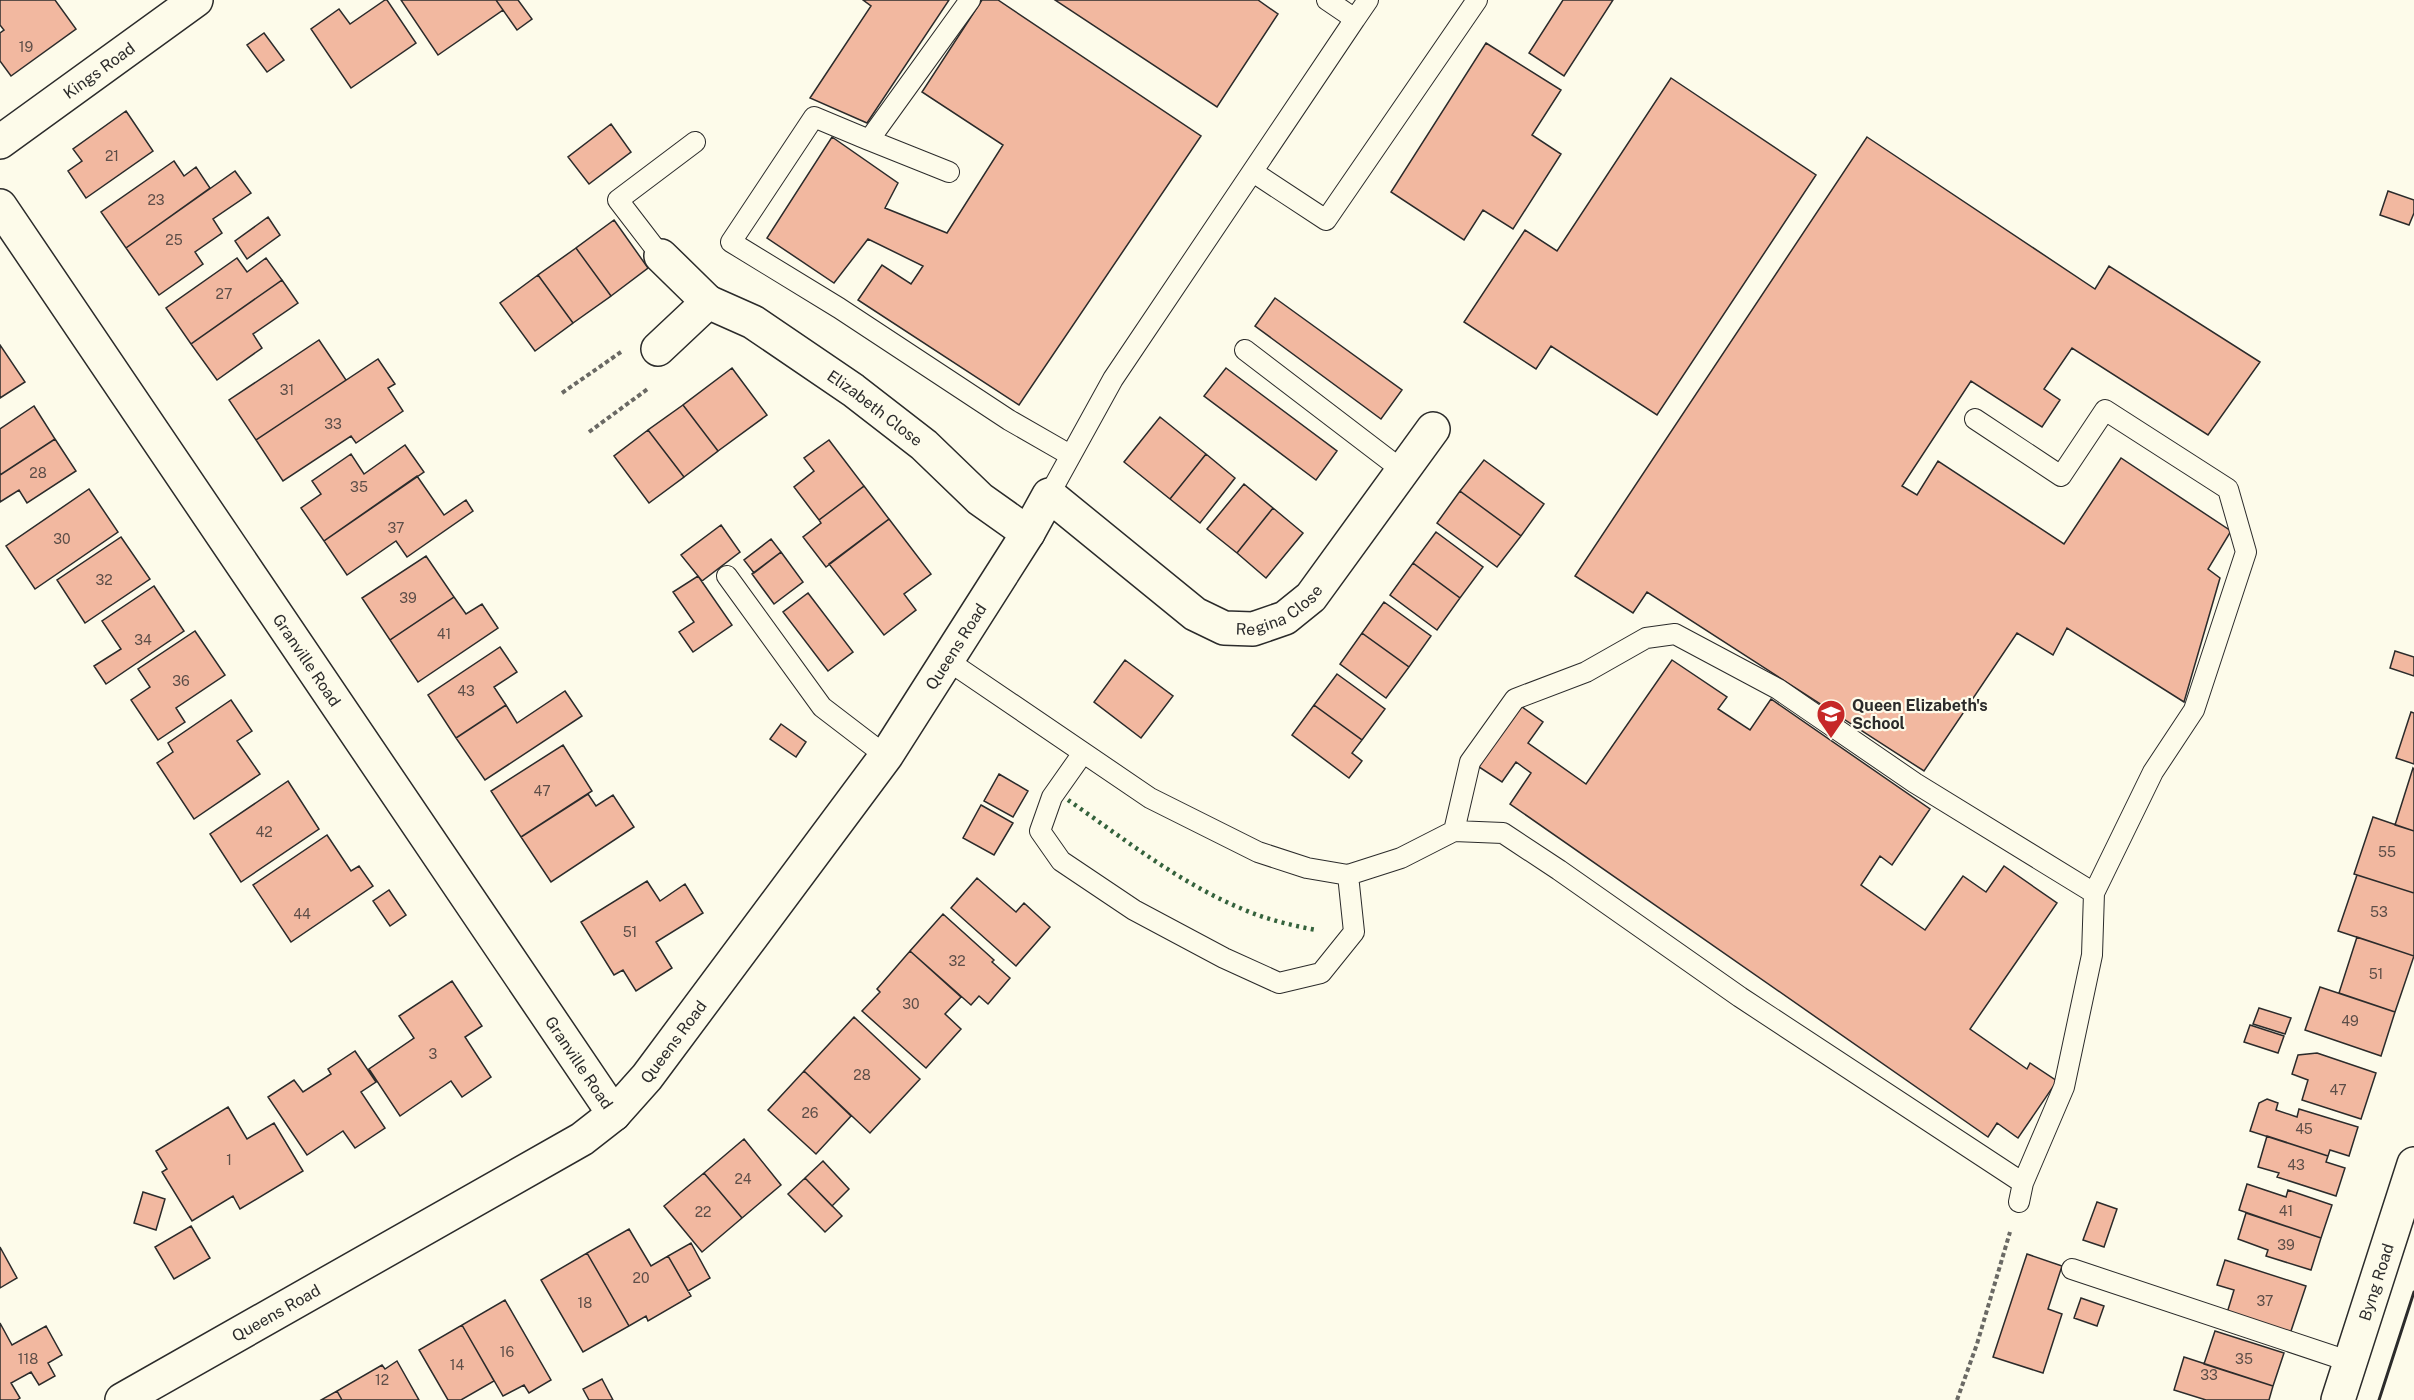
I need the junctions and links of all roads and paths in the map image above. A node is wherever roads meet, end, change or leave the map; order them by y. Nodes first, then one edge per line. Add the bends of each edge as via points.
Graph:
1 (196, 0) edge
2 (970, 0) edge
3 (1327, 0) edge
4 (1368, 0) edge
5 (1477, 0) edge
6 (1355, 19) junction
7 (869, 140) junction
8 (0, 142) edge
9 (695, 142) dead end
10 (949, 172) dead end
11 (1252, 172) junction
12 (0, 206) edge
13 (661, 256) joint
14 (708, 302) junction
15 (658, 349) junction
16 (1245, 350) dead end
17 (562, 393) dead end
18 (1976, 418) dead end
19 (1433, 429) dead end
20 (590, 432) dead end
21 (1070, 455) junction
22 (1402, 470) junction
23 (1049, 495) junction
24 (1028, 533) junction
25 (727, 576) dead end
26 (947, 660) junction
27 (1083, 753) junction
28 (886, 756) junction
29 (1454, 831) junction
30 (1348, 875) junction
31 (2094, 893) junction
32 (615, 1114) junction
33 (2414, 1164) edge
34 (2021, 1193) junction
35 (2072, 1269) dead end
36 (2350, 1362) junction
37 (122, 1400) edge
38 (1957, 1400) edge
39 (2338, 1400) edge

1 - 8 street, Kings Road
2 - 7 lane
3 - 6 lane
4 - 6 lane
5 - 11 lane via 1326,220
6 - 11 lane
7 - 10 lane
7 - 21 lane via 814,117 732,242
9 - 13 lane via 618,200
11 - 21 lane via 1113,378
12 - 32 street, Granville Road
13 - 14 street, Elizabeth Close
14 - 15 street
14 - 24 street, Elizabeth Close via 753,322 853,390 924,445 980,499
15 - 17 path via 647,334
15 - 20 path via 674,370
16 - 22 lane
18 - 31 lane via 2061,476 2105,410 2228,489 2246,552 2194,710 2153,772
19 - 22 street, Regina Close
21 - 23 lane
22 - 23 street, Regina Close via 1311,597 1285,618 1253,629 1224,628 1195,614
23 - 24 street, Queens Road
24 - 26 street, Queens Road
25 - 28 lane via 822,707
26 - 27 lane
26 - 28 street, Queens Road
27 - 30 lane via 1150,798 1258,852 1307,868
27 - 30 lane via 1052,797 1040,831 1061,861 1134,910 1224,958 1279,983 1321,973 1354,932
28 - 32 street, Queens Road via 647,1077
29 - 30 lane via 1401,858
29 - 31 lane via 1470,762 1515,699 1586,672 1646,638 1675,634 1778,689 1915,783
29 - 34 lane via 1503,833
31 - 34 lane via 2092,955 2064,1087
32 - 37 street, Queens Road via 582,1139 464,1208
33 - 36 street, Byng Road
34 - 38 path
35 - 36 lane
36 - 39 street, Byng Road

